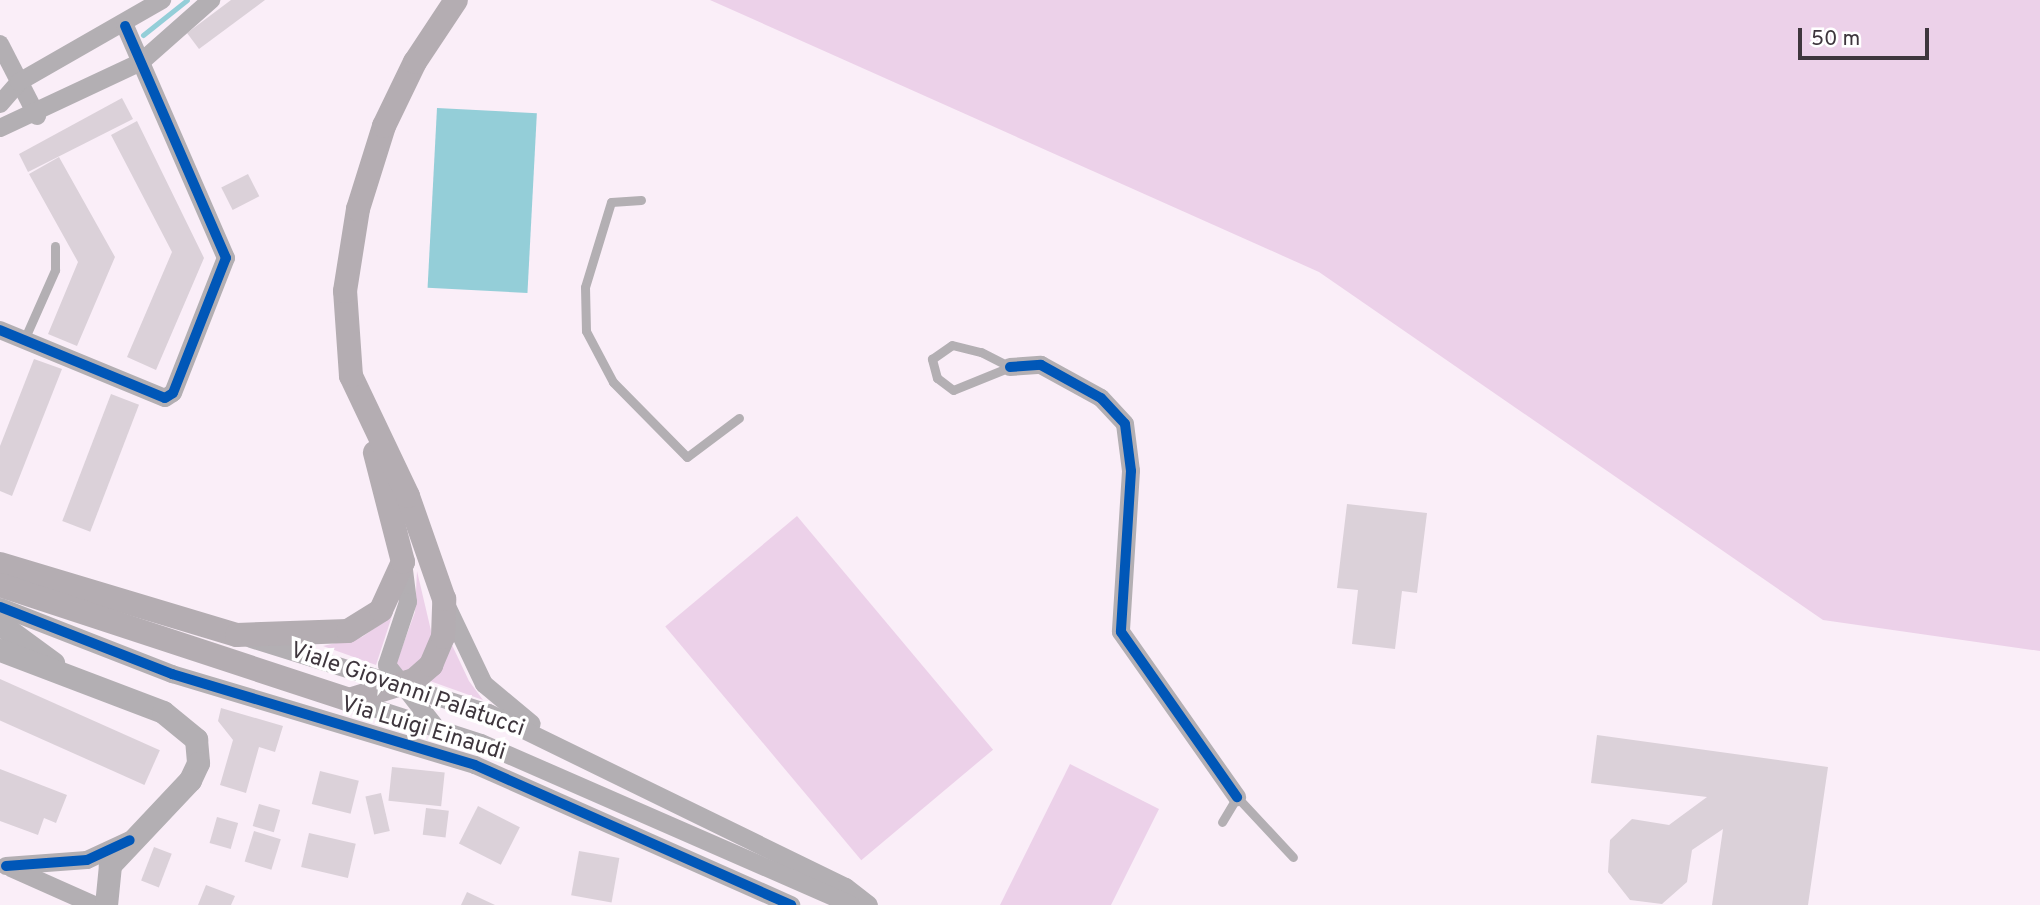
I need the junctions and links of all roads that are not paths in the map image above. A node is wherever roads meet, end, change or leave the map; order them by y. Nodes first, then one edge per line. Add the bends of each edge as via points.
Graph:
1 (162, 0) edge
2 (211, 0) edge
3 (456, 0) edge
4 (125, 26) junction
5 (0, 44) edge
6 (141, 62) junction
7 (19, 82) junction
8 (0, 104) edge
9 (37, 116) junction
10 (0, 128) edge
11 (642, 200) dead end
12 (55, 246) dead end
13 (0, 330) edge
14 (24, 340) junction
15 (1010, 366) junction
16 (367, 418) junction
17 (739, 418) dead end
18 (404, 562) junction
19 (0, 564) edge
20 (0, 585) edge
21 (444, 599) junction
22 (1, 621) edge
23 (237, 635) junction
24 (0, 650) edge
25 (61, 669) junction
26 (400, 685) junction
27 (349, 700) junction
28 (437, 728) junction
29 (557, 743) junction
30 (1237, 797) junction
31 (1222, 822) dead end
32 (130, 840) junction
33 (1293, 857) dead end
34 (3, 865) edge
35 (94, 905) edge
36 (106, 905) edge
37 (791, 905) edge
38 (852, 905) edge
39 (869, 905) edge

1 - 4 street
2 - 6 street
3 - 16 main road via 401,90 356,219 345,335
4 - 6 street
4 - 7 street
5 - 7 street
6 - 9 street
6 - 14 street via 226,261 173,393 165,398
7 - 8 street
7 - 9 street
9 - 10 street
11 - 17 lane via 611,202 585,287 586,331 612,382 687,457
12 - 14 lane via 55,270
13 - 14 street
15 - 15 lane via 952,345 932,359 937,378 953,390
15 - 30 street via 1041,365 1101,398 1125,424 1131,471 1121,632
16 - 18 main road
16 - 21 main road via 408,496
18 - 23 main road via 382,610 348,631
18 - 26 street via 406,611 387,653
19 - 23 main road, Viale Giovanni Palatucci
20 - 27 main road, Viale Giovanni Palatucci
21 - 26 main road via 436,657 424,674
21 - 29 street via 484,684
22 - 25 street
22 - 37 street, Via Luigi Einaudi via 33,622 185,679 475,765
23 - 26 street, Viale Giovanni Palatucci
24 - 25 street
25 - 32 street via 173,716 196,739 198,763 190,780
26 - 27 main road
26 - 28 street
26 - 29 street, Viale Giovanni Palatucci
27 - 28 street, Viale Giovanni Palatucci
28 - 38 street, Viale Giovanni Palatucci
29 - 39 street, Viale Giovanni Palatucci via 846,887
30 - 31 lane
30 - 33 lane
32 - 34 street via 87,860
32 - 36 street via 106,874
34 - 35 street

